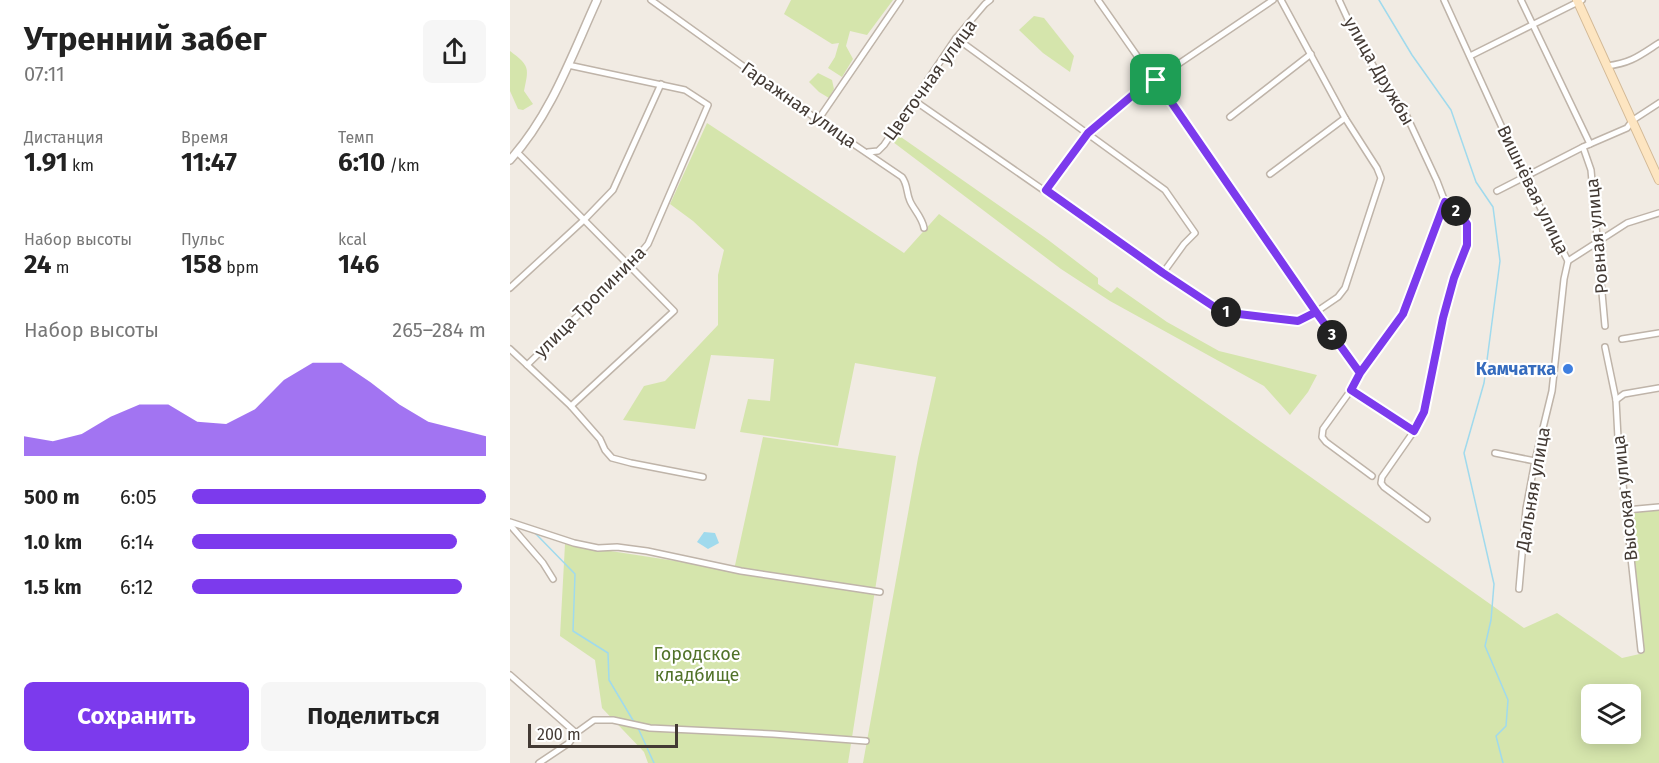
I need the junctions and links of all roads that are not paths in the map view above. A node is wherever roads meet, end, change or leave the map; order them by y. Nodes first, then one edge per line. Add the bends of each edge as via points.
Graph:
1 (597, 0) edge
2 (651, 0) edge
3 (900, 0) edge
4 (978, 0) edge
5 (1098, 0) edge
6 (1273, 0) edge
7 (1281, 0) edge
8 (1339, 0) edge
9 (1444, 0) edge
10 (1521, 0) edge
11 (1579, 1) edge
12 (988, 2) edge
13 (1533, 25) junction
14 (956, 38) junction
15 (1659, 43) edge
16 (1311, 54) junction
17 (1470, 56) junction
18 (568, 65) junction
19 (1606, 66) junction
20 (1156, 80) junction
21 (661, 84) junction
22 (915, 101) junction
23 (1659, 103) edge
24 (1230, 117) dead end
25 (1345, 118) junction
26 (818, 120) junction
27 (1633, 120) junction
28 (1088, 133) junction
29 (1590, 144) junction
30 (1583, 147) junction
31 (517, 152) junction
32 (866, 152) junction
33 (510, 160) edge
34 (1270, 174) dead end
35 (1525, 178) junction
36 (1659, 180) edge
37 (1046, 190) junction
38 (1497, 191) dead end
39 (1445, 202) junction
40 (1659, 213) edge
41 (585, 219) junction
42 (924, 228) dead end
43 (1597, 241) junction
44 (1568, 261) junction
45 (630, 265) junction
46 (1163, 273) junction
47 (510, 288) edge
48 (1316, 312) junction
49 (1605, 326) dead end
50 (1659, 333) edge
51 (1622, 339) dead end
52 (1605, 347) dead end
53 (510, 349) edge
54 (527, 365) junction
55 (1360, 373) junction
56 (1659, 388) edge
57 (1351, 390) junction
58 (1552, 391) joint
59 (1616, 400) junction
60 (571, 406) junction
61 (1414, 431) junction
62 (1495, 453) dead end
63 (1535, 461) junction
64 (1372, 476) dead end
65 (703, 477) dead end
66 (1659, 507) edge
67 (1626, 510) junction
68 (1427, 519) dead end
69 (510, 523) edge
70 (553, 579) dead end
71 (1519, 589) dead end
72 (880, 592) dead end
73 (1641, 650) dead end
74 (510, 675) edge
75 (576, 733) junction
76 (866, 741) dead end
77 (539, 763) edge

1 - 18 street
2 - 26 street, Гаражная улица
3 - 26 street
4 - 12 street
5 - 20 street
6 - 20 street
7 - 16 street
8 - 39 street, улица Дружбы via 1385,87 1403,108
9 - 17 street, Вишнёвая улица
10 - 13 street
11 - 13 street
11 - 19 main road
12 - 14 street, Цветочная улица
13 - 17 street
13 - 29 street
14 - 22 street, Цветочная улица
14 - 28 street
15 - 19 street via 1638,57
16 - 24 street
16 - 25 street
17 - 35 street, Вишнёвая улица
18 - 21 street
18 - 31 street via 545,112
19 - 27 main road
20 - 28 street
20 - 48 street
21 - 41 street via 613,190
21 - 45 street, улица Тропинина via 685,90 708,105 648,244
22 - 32 street, Цветочная улица via 878,151
22 - 37 street
23 - 27 street
25 - 34 street
25 - 48 street via 1381,178 1345,288
26 - 32 street, Гаражная улица
27 - 29 street via 1627,128
27 - 36 main road
28 - 37 street
28 - 46 street via 1165,190 1195,233
29 - 30 street
30 - 35 street
30 - 43 street, Ровная улица via 1591,170
31 - 33 street
31 - 41 street
32 - 42 street, Гаражная улица via 907,183 909,199
35 - 38 street
35 - 44 street, Вишнёвая улица
37 - 46 street
39 - 55 street via 1403,314
39 - 61 street via 1467,224 1467,245 1443,318 1424,412
40 - 43 street via 1627,223
41 - 45 street
41 - 47 street
43 - 44 street
43 - 49 street, Ровная улица
44 - 58 street, Вишнёвая улица
45 - 54 street, улица Тропинина
45 - 60 street via 674,310
46 - 48 street via 1222,312 1298,321
48 - 55 street
50 - 51 street
52 - 59 street, Высокая улица
53 - 54 street
54 - 60 street
55 - 57 street
56 - 59 street via 1624,394
57 - 61 street
57 - 64 street via 1323,429 1322,437
58 - 63 street, Дальняя улица
59 - 67 street, Высокая улица
60 - 65 street via 612,458
61 - 68 street via 1381,483
62 - 63 street
63 - 71 street, Дальняя улица
66 - 67 street
67 - 73 street, Высокая улица
69 - 70 street
69 - 72 street via 598,548 647,551 741,571
74 - 75 street
75 - 76 street via 594,720 613,720 650,728
75 - 77 street via 569,743

